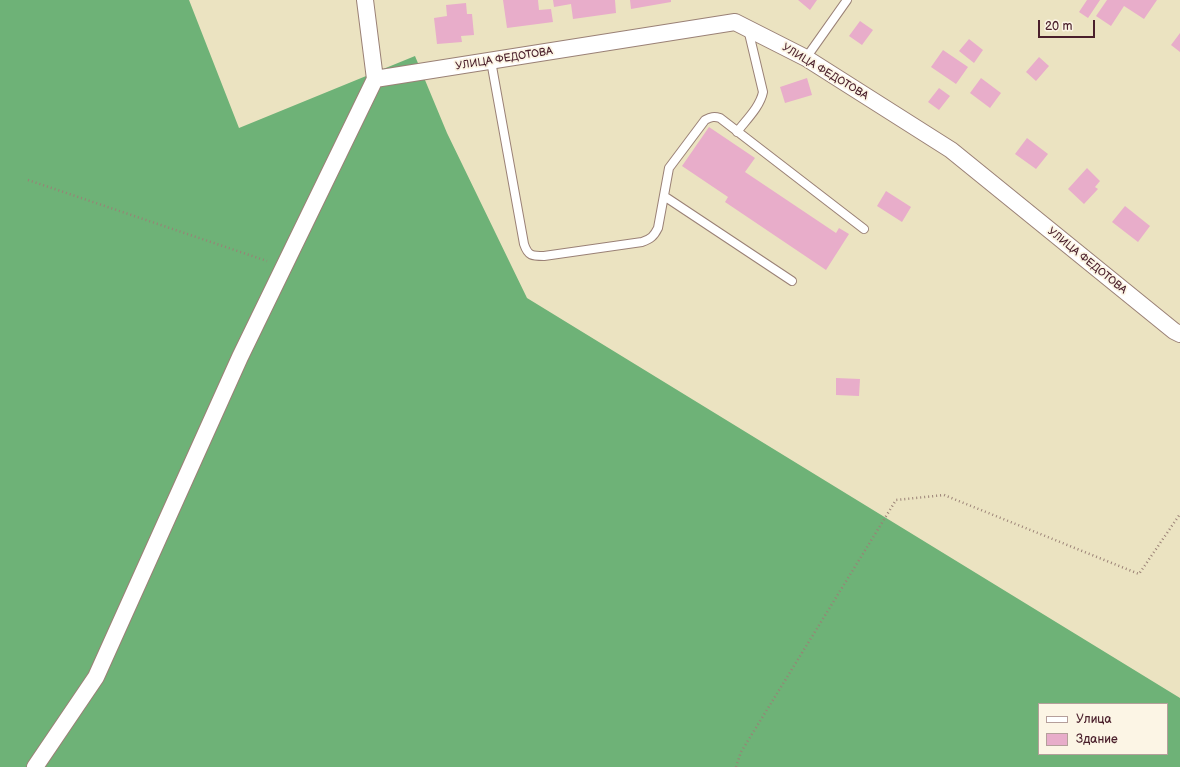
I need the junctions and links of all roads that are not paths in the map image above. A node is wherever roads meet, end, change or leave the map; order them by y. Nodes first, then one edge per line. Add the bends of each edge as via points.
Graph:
1 (365, 0) edge
2 (847, 0) edge
3 (748, 28) junction
4 (806, 58) junction
5 (491, 61) junction
6 (375, 79) junction
7 (737, 132) junction
8 (664, 196) junction
9 (864, 229) dead end
10 (792, 281) dead end
11 (1180, 334) edge
12 (35, 767) edge

1 - 6 street
2 - 4 lane
3 - 4 street, УЛИЦА ФЕДОТОВА
3 - 5 street, УЛИЦА ФЕДОТОВА via 735,22
3 - 7 lane via 763,92 762,98
4 - 11 street, УЛИЦА ФЕДОТОВА via 951,150
5 - 6 street, УЛИЦА ФЕДОТОВА
5 - 8 lane via 526,251 533,256 544,256 650,239 658,228
6 - 12 street via 237,365 96,677
7 - 8 lane via 720,118 710,117 706,120 669,168
7 - 9 lane
8 - 10 lane

